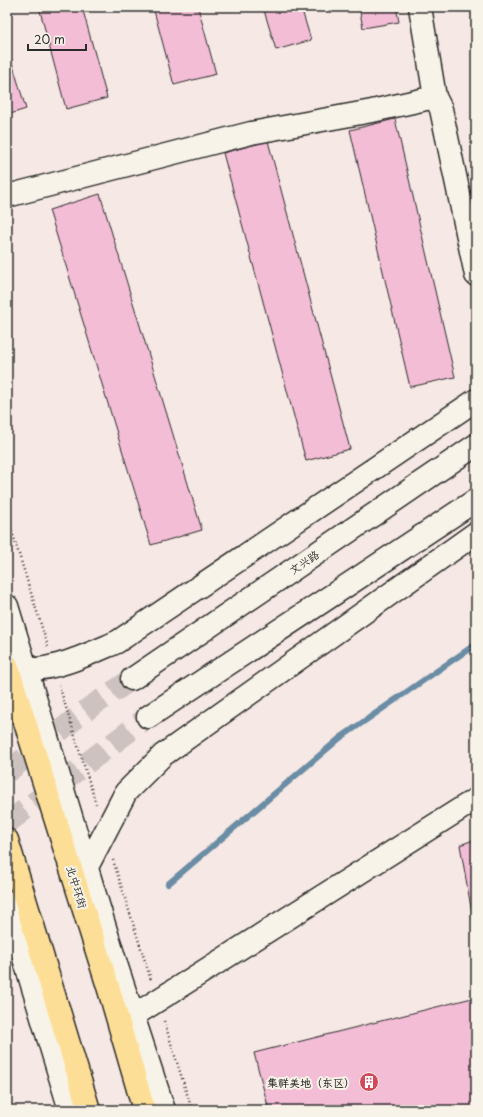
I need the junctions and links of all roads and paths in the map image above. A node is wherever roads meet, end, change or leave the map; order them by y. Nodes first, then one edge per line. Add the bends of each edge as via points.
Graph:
1 (420, 7) edge
2 (435, 97) junction
3 (7, 196) edge
4 (476, 275) edge
5 (476, 400) edge
6 (476, 445) edge
7 (476, 500) edge
8 (476, 533) edge
9 (7, 606) edge
10 (17, 667) edge
11 (132, 679) tunnel mouth
12 (148, 717) tunnel mouth
13 (476, 798) edge
14 (7, 840) edge
15 (87, 867) junction
16 (7, 902) edge
17 (11, 927) edge
18 (133, 1016) junction
19 (70, 1110) edge
20 (89, 1110) edge
21 (144, 1110) edge
22 (164, 1110) edge

1 - 2 main road
2 - 3 main road via 251,132
2 - 4 main road via 441,109
5 - 10 main road via 117,642 74,660 37,670
6 - 11 main road, 文兴路
7 - 12 main road
8 - 15 main road via 163,755 126,792
9 - 10 main road
10 - 15 main road
10 - 21 highway, 北中环街
13 - 18 main road
14 - 20 highway
15 - 18 main road
16 - 17 main road
17 - 19 main road
18 - 22 main road

